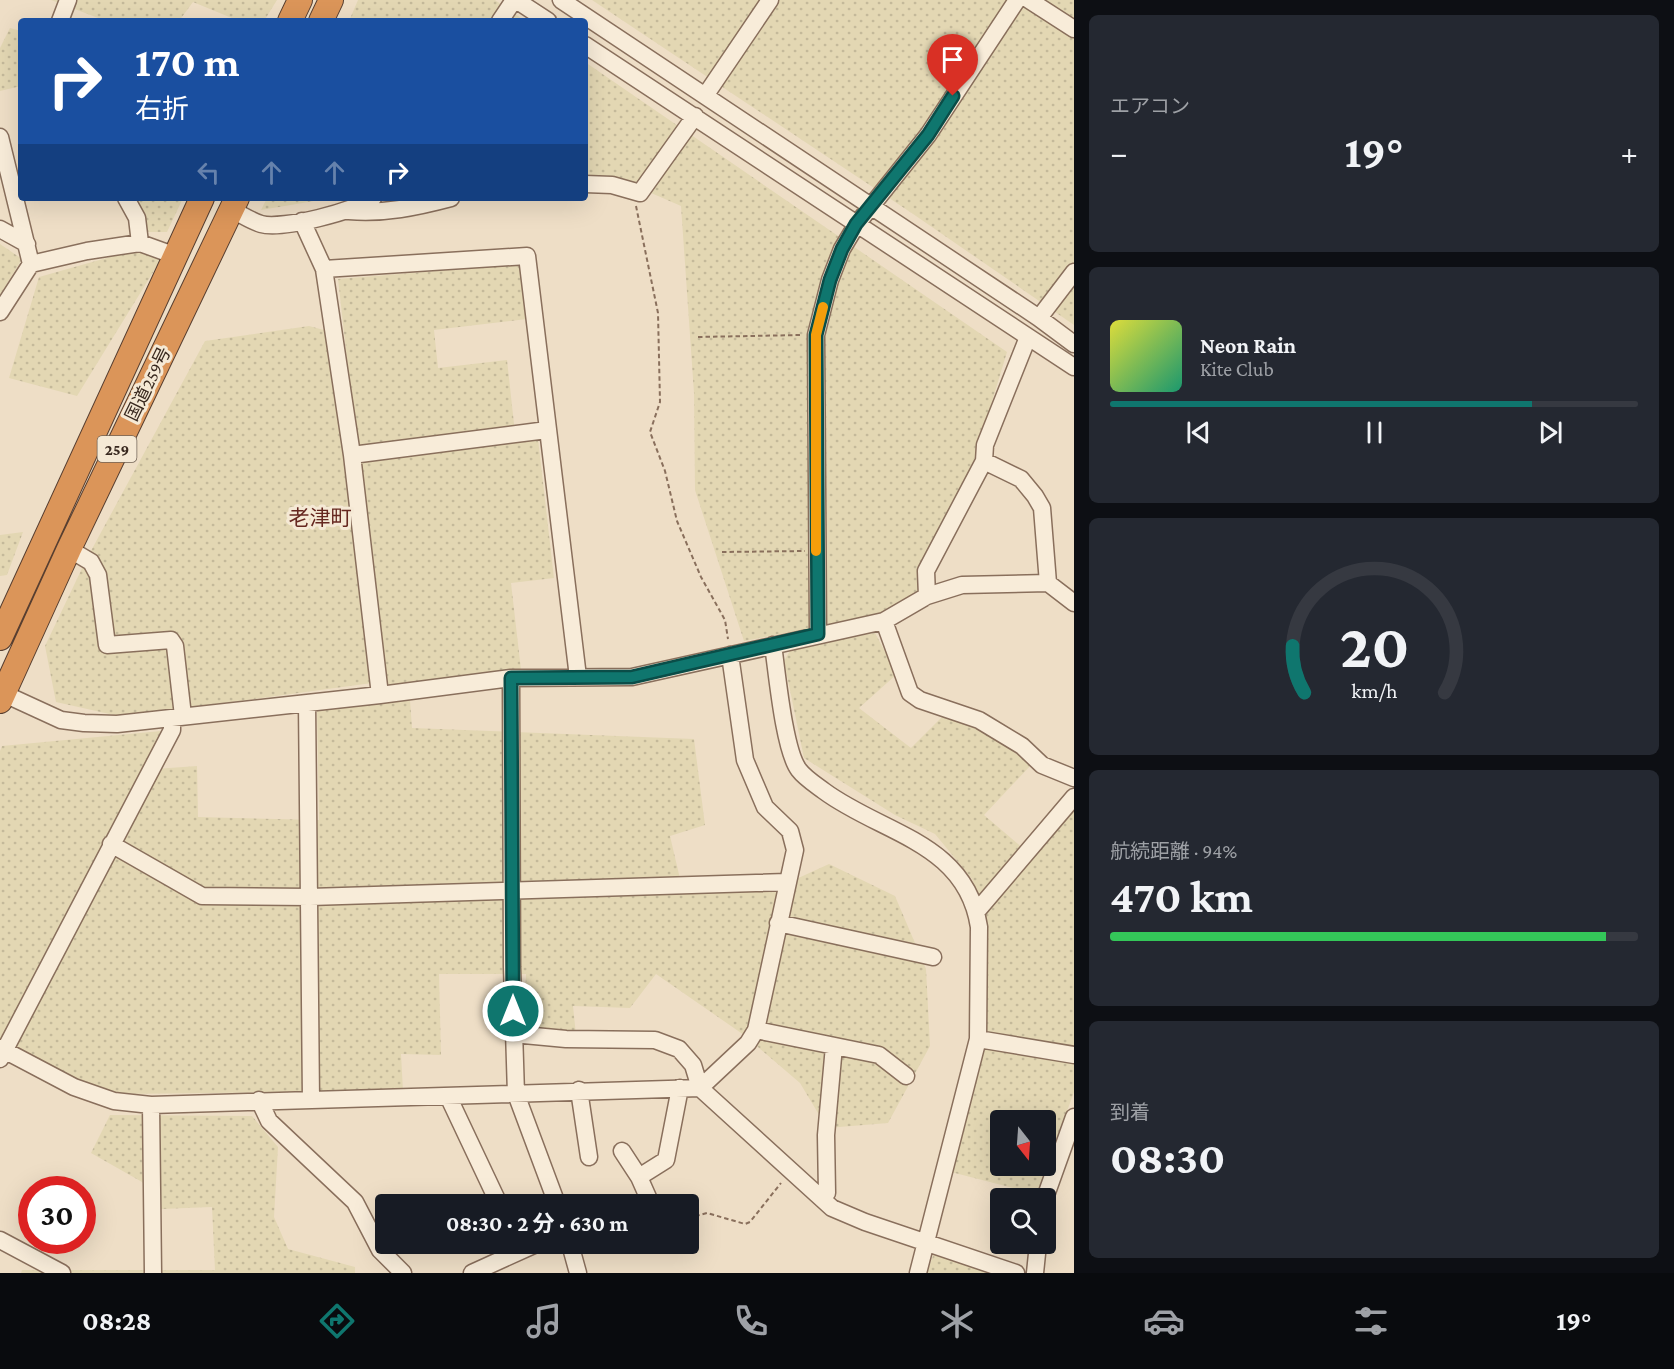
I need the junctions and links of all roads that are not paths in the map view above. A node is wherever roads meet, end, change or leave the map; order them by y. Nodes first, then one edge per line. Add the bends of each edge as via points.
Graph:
1 (68, 0) edge
2 (300, 0) edge
3 (331, 0) edge
4 (515, 0) edge
5 (561, 0) edge
6 (770, 0) edge
7 (1017, 0) edge
8 (1029, 0) edge
9 (61, 18) edge
10 (291, 18) edge
11 (322, 18) edge
12 (502, 18) edge
13 (543, 18) edge
14 (1074, 29) edge
15 (588, 47) edge
16 (705, 96) junction
17 (695, 116) junction
18 (0, 137) edge
19 (588, 185) edge
20 (128, 201) edge
21 (201, 201) edge
22 (367, 201) edge
23 (439, 201) edge
24 (235, 204) edge
25 (870, 206) junction
26 (346, 211) junction
27 (302, 221) junction
28 (856, 224) junction
29 (0, 229) edge
30 (140, 243) junction
31 (27, 244) junction
32 (176, 256) junction
33 (31, 264) junction
34 (324, 269) junction
35 (1074, 272) edge
36 (0, 312) edge
37 (1039, 318) junction
38 (1028, 337) junction
39 (1074, 344) edge
40 (1074, 367) edge
41 (548, 430) junction
42 (352, 455) junction
43 (984, 462) junction
44 (69, 549) junction
45 (1048, 583) junction
46 (927, 596) junction
47 (1074, 603) edge
48 (884, 621) junction
49 (818, 634) junction
50 (0, 638) edge
51 (773, 645) junction
52 (730, 655) junction
53 (578, 676) junction
54 (511, 678) junction
55 (1, 695) edge
56 (380, 695) junction
57 (307, 703) junction
58 (177, 717) junction
59 (1074, 778) edge
60 (1074, 797) edge
61 (111, 844) junction
62 (787, 882) junction
63 (512, 890) junction
64 (310, 897) junction
65 (977, 911) junction
66 (778, 923) junction
67 (933, 957) dead end
68 (756, 1030) junction
69 (513, 1034) junction
70 (978, 1039) junction
71 (834, 1046) junction
72 (1, 1052) edge
73 (1074, 1055) edge
74 (906, 1076) dead end
75 (680, 1088) junction
76 (700, 1088) junction
77 (579, 1090) junction
78 (516, 1094) junction
79 (448, 1096) junction
80 (259, 1100) junction
81 (310, 1100) junction
82 (151, 1105) junction
83 (1074, 1117) edge
84 (622, 1150) dead end
85 (590, 1157) dead end
86 (639, 1178) junction
87 (1049, 1188) edge
88 (494, 1194) edge
89 (553, 1194) edge
90 (646, 1194) edge
91 (822, 1199) junction
92 (0, 1240) edge
93 (925, 1243) junction
94 (506, 1254) edge
95 (573, 1254) edge
96 (1037, 1254) edge
97 (62, 1273) edge
98 (153, 1273) edge
99 (403, 1273) edge
100 (472, 1273) edge
101 (578, 1273) edge
102 (918, 1273) edge
103 (1016, 1273) edge
104 (1035, 1273) edge

1 - 9 street
2 - 10 highway
3 - 11 highway
4 - 12 street
4 - 13 street
5 - 16 street
6 - 16 street
7 - 25 street via 928,135
8 - 14 street
15 - 17 street
16 - 25 street
17 - 19 street via 640,193 612,185
17 - 28 street
18 - 31 street
20 - 30 street via 137,218
21 - 32 highway, 国道259号 / 259
22 - 26 street
23 - 26 street via 372,213
24 - 27 street via 262,224
24 - 44 highway, 国道259号 / 259
25 - 28 street
25 - 37 street
26 - 27 street
27 - 34 street
28 - 38 street
28 - 49 street via 830,280 816,335
29 - 31 street
30 - 32 street
30 - 33 street
31 - 33 street
32 - 50 highway, 国道259号 / 259
33 - 36 street
34 - 41 street via 527,256
34 - 42 street
35 - 37 street
37 - 39 street
38 - 40 street
38 - 43 street via 985,445
41 - 42 street
41 - 53 street
42 - 56 street
43 - 45 street via 1021,479 1042,508
43 - 46 street via 926,571
44 - 55 highway, 国道259号 / 259
44 - 58 street via 92,562 98,575 106,645 171,640 175,646
45 - 46 street via 962,585
45 - 47 street
46 - 48 street
48 - 49 street
48 - 59 street via 910,693 979,720 1022,746 1042,765
49 - 51 street
51 - 52 street
51 - 65 street via 788,742 798,770 838,801 929,849 952,868
52 - 53 street via 632,677
52 - 62 street via 745,760 765,807 790,831 795,850
53 - 54 street
54 - 56 street
54 - 63 street
55 - 58 street via 61,720 84,723 117,724
56 - 57 street
57 - 58 street
57 - 64 street
58 - 61 street
60 - 65 street
61 - 64 street via 202,896
61 - 72 street
62 - 63 street
62 - 66 street
63 - 64 street
63 - 69 street
64 - 81 street
65 - 70 street
66 - 67 street
66 - 68 street
68 - 71 street
68 - 76 street via 748,1043
69 - 76 street via 655,1040 679,1049 693,1065
69 - 78 street
70 - 73 street
70 - 93 street
71 - 74 street via 879,1055
71 - 91 street via 825,1136 827,1193
72 - 82 street via 74,1087 114,1101
75 - 76 street
75 - 77 street
75 - 86 street via 666,1160
76 - 91 street
77 - 78 street
77 - 85 street
78 - 79 street
78 - 89 street
79 - 81 street
79 - 88 street
80 - 81 street
80 - 82 street
80 - 99 street via 269,1121 355,1202 380,1250
82 - 98 street
83 - 87 street
84 - 86 street
86 - 90 street
91 - 93 street via 832,1208
92 - 97 street
93 - 102 street
93 - 103 street
94 - 100 street
95 - 101 street
96 - 104 street

